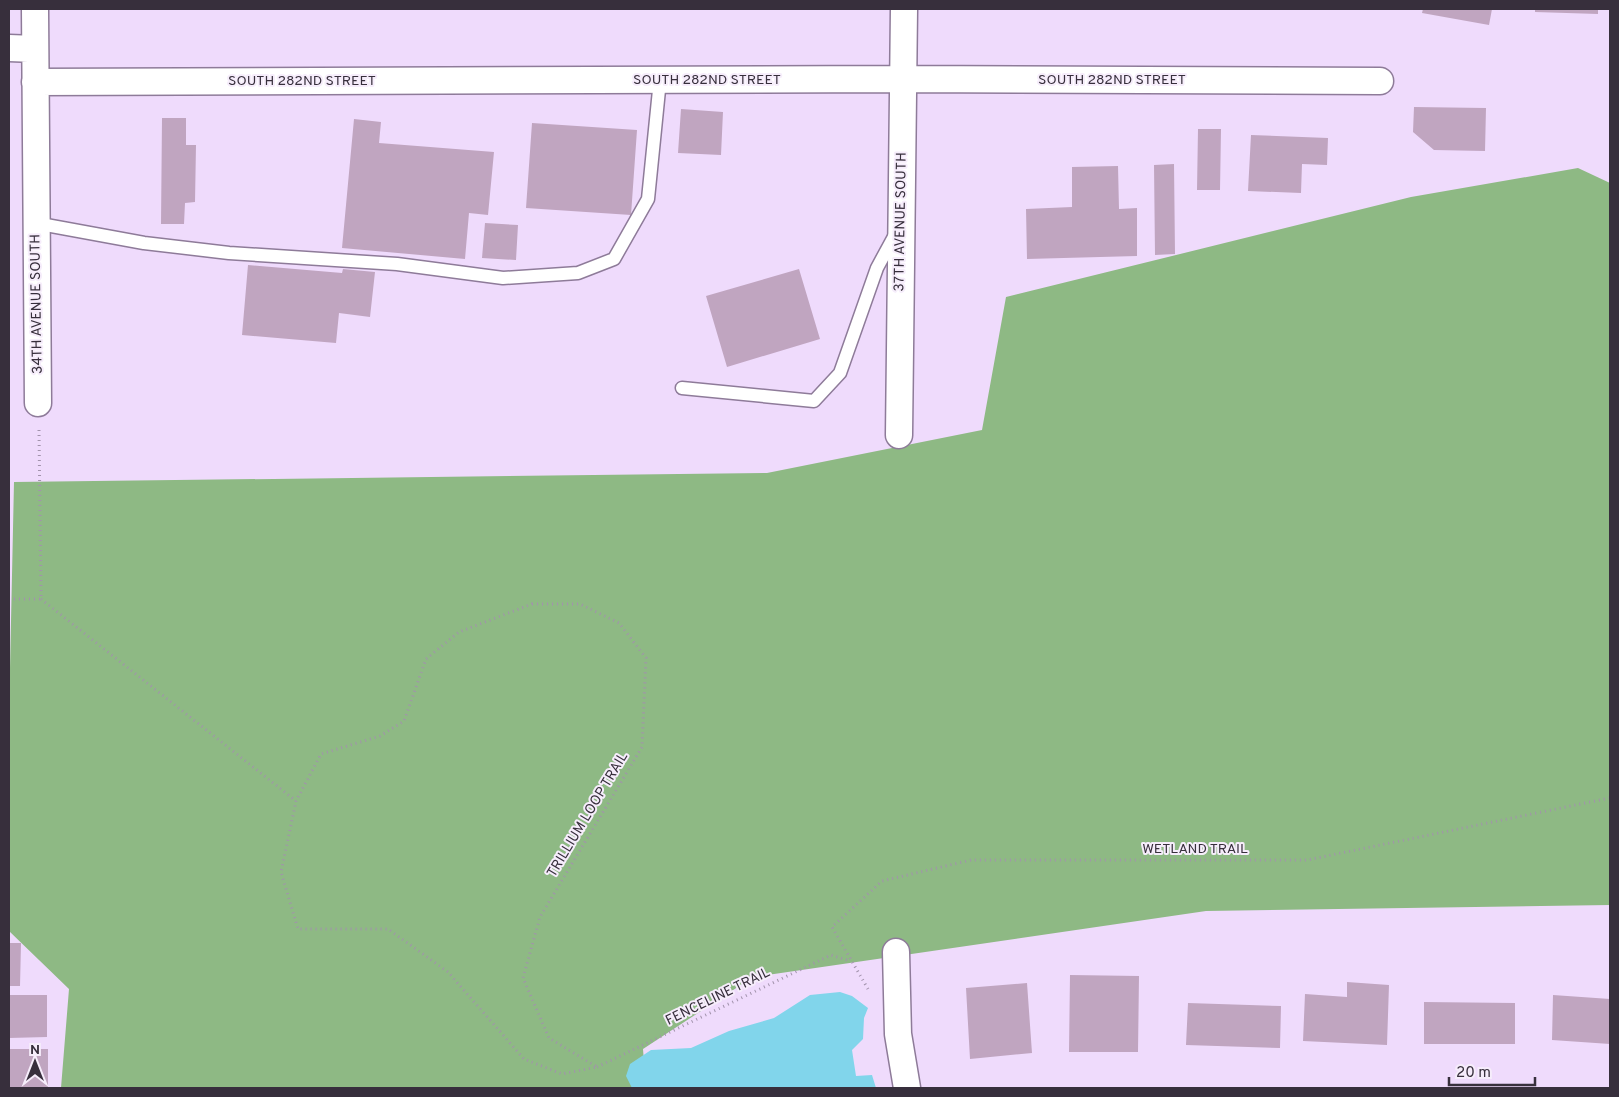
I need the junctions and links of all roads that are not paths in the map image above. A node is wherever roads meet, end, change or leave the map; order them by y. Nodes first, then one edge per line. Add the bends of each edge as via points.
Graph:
1 (35, 9) edge
2 (904, 9) edge
3 (9, 48) edge
4 (35, 49) junction
5 (902, 79) junction
6 (660, 80) junction
7 (35, 82) junction
8 (1380, 82) dead end
9 (35, 223) junction
10 (901, 225) junction
11 (682, 388) dead end
12 (38, 403) road end
13 (899, 435) dead end
14 (896, 952) dead end
15 (907, 1088) edge

1 - 4 street, 34TH AVENUE SOUTH
2 - 5 street, 37TH AVENUE SOUTH
3 - 4 street
4 - 7 street, 34TH AVENUE SOUTH
5 - 6 street, SOUTH 282ND STREET
5 - 8 street, SOUTH 282ND STREET
5 - 10 street, 37TH AVENUE SOUTH
6 - 7 street, SOUTH 282ND STREET
6 - 9 lane via 648,199 614,259 578,273 503,278 397,264 153,244
7 - 9 street, 34TH AVENUE SOUTH
9 - 12 street, 34TH AVENUE SOUTH
10 - 11 lane via 877,268 840,373 814,402
10 - 13 street, 37TH AVENUE SOUTH
14 - 15 street via 898,1034

